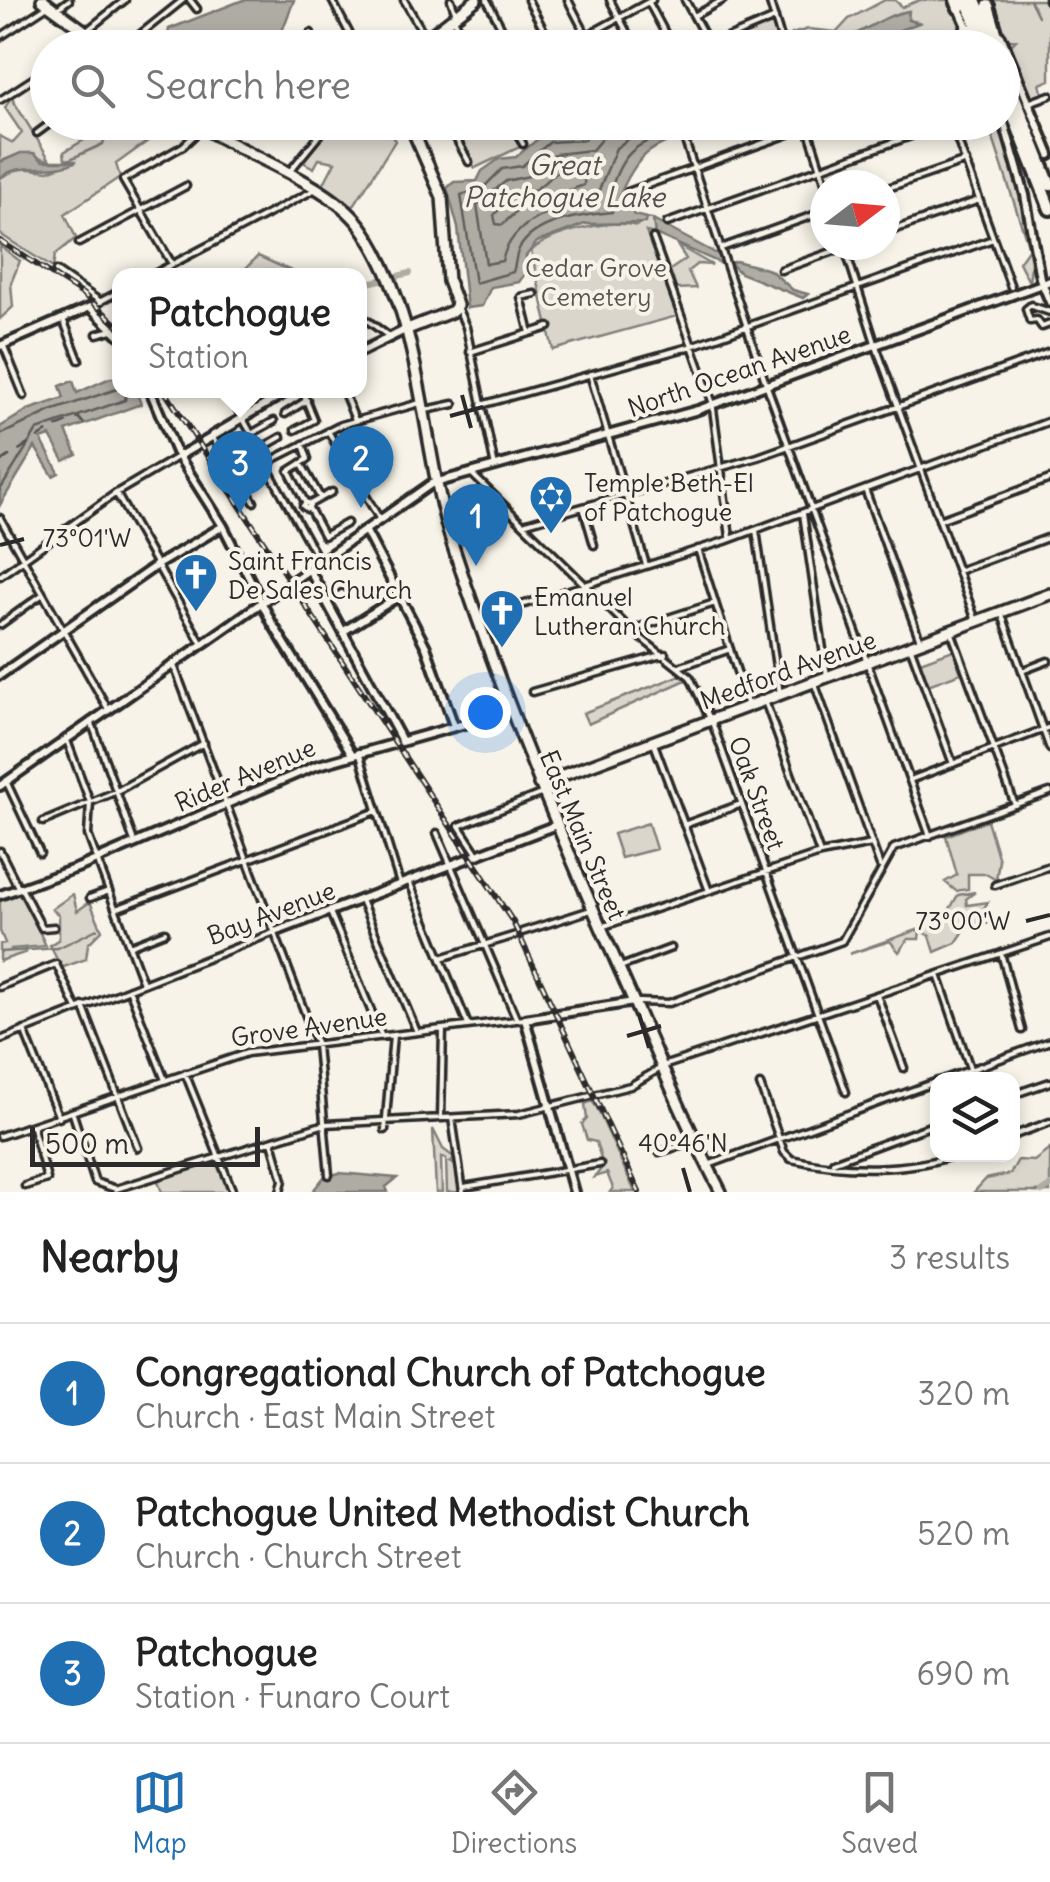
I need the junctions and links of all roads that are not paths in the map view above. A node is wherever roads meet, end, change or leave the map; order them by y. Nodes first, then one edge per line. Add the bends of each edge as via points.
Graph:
1 (69, 0) edge
2 (126, 0) edge
3 (183, 0) edge
4 (190, 0) edge
5 (332, 0) edge
6 (404, 0) edge
7 (451, 0) edge
8 (476, 0) edge
9 (487, 0) edge
10 (528, 0) edge
11 (568, 0) edge
12 (610, 0) edge
13 (686, 0) edge
14 (723, 0) edge
15 (769, 0) edge
16 (974, 0) edge
17 (649, 1) edge
18 (959, 2) edge
19 (986, 3) edge
20 (50, 5) edge
21 (197, 9) dead end
22 (454, 15) junction
23 (694, 16) junction
24 (619, 18) junction
25 (775, 18) junction
26 (968, 28) edge
27 (88, 30) edge
28 (96, 30) edge
29 (146, 30) edge
30 (348, 30) edge
31 (415, 30) edge
32 (436, 30) edge
33 (460, 30) edge
34 (503, 30) edge
35 (543, 30) edge
36 (584, 30) edge
37 (598, 30) edge
38 (625, 30) edge
39 (664, 30) edge
40 (702, 30) edge
41 (742, 30) edge
42 (779, 30) edge
43 (975, 30) edge
44 (990, 30) edge
45 (994, 30) edge
46 (997, 30) edge
47 (0, 37) edge
48 (30, 81) edge
49 (1020, 83) edge
50 (1050, 96) edge
51 (0, 100) edge
52 (1028, 102) junction
53 (1020, 110) edge
54 (1050, 130) edge
55 (1041, 133) junction
56 (1020, 134) edge
57 (187, 140) edge
58 (221, 140) edge
59 (314, 140) edge
60 (418, 140) edge
61 (456, 140) edge
62 (521, 140) edge
63 (768, 140) edge
64 (812, 140) edge
65 (900, 140) edge
66 (958, 140) edge
67 (1009, 140) edge
68 (523, 144) dead end
69 (686, 144) dead end
70 (1050, 155) edge
71 (966, 160) junction
72 (468, 162) dead end
73 (820, 168) junction
74 (694, 169) junction
75 (288, 175) junction
76 (900, 184) edge
77 (1050, 185) edge
78 (186, 186) dead end
79 (314, 190) junction
80 (628, 192) dead end
81 (980, 200) junction
82 (706, 208) junction
83 (1050, 209) edge
84 (140, 210) junction
85 (810, 216) edge
86 (668, 223) dead end
87 (900, 228) edge
88 (653, 238) dead end
89 (993, 240) junction
90 (79, 243) dead end
91 (720, 249) junction
92 (810, 260) edge
93 (850, 260) edge
94 (172, 264) junction
95 (165, 268) edge
96 (782, 270) dead end
97 (56, 271) dead end
98 (1046, 283) edge
99 (857, 288) junction
100 (1013, 290) junction
101 (535, 294) dead end
102 (112, 296) edge
103 (101, 302) junction
104 (90, 306) junction
105 (450, 306) junction
106 (1048, 307) edge
107 (63, 318) junction
108 (367, 319) edge
109 (1050, 324) edge
110 (746, 326) junction
111 (112, 327) edge
112 (549, 328) dead end
113 (405, 330) junction
114 (112, 332) edge
115 (530, 333) junction
116 (97, 334) dead end
117 (391, 338) junction
118 (1, 345) edge
119 (692, 346) junction
120 (876, 346) junction
121 (367, 349) edge
122 (470, 352) junction
123 (1050, 352) edge
124 (80, 360) dead end
125 (590, 374) junction
126 (767, 384) junction
127 (24, 396) dead end
128 (153, 398) edge
129 (231, 398) edge
130 (238, 398) edge
131 (276, 398) edge
132 (346, 398) edge
133 (307, 400) joint
134 (233, 402) junction
135 (454, 404) dead end
136 (712, 404) junction
137 (481, 405) junction
138 (898, 407) junction
139 (420, 408) junction
140 (284, 414) dead end
141 (242, 418) junction
142 (355, 420) junction
143 (274, 421) dead end
144 (1050, 421) edge
145 (295, 430) dead end
146 (328, 431) junction
147 (251, 434) junction
148 (212, 436) junction
149 (608, 436) junction
150 (281, 437) dead end
151 (302, 444) junction
152 (788, 446) junction
153 (260, 449) junction
154 (178, 456) junction
155 (266, 462) junction
156 (301, 463) junction
157 (496, 467) junction
158 (720, 469) junction
159 (920, 470) junction
160 (471, 473) junction
161 (237, 478) junction
162 (1050, 479) edge
163 (230, 482) dead end
164 (436, 482) junction
165 (866, 490) junction
166 (332, 492) dead end
167 (116, 493) junction
168 (625, 495) junction
169 (320, 498) junction
170 (254, 502) dead end
171 (307, 505) junction
172 (583, 507) junction
173 (812, 510) junction
174 (292, 512) junction
175 (803, 514) junction
176 (0, 518) edge
177 (380, 520) junction
178 (939, 520) junction
179 (347, 523) dead end
180 (523, 524) junction
181 (222, 526) junction
182 (365, 530) junction
183 (756, 530) junction
184 (1050, 537) edge
185 (730, 539) junction
186 (594, 545) dead end
187 (698, 549) junction
188 (23, 560) junction
189 (319, 562) junction
190 (157, 565) junction
191 (646, 566) junction
192 (309, 569) junction
193 (958, 571) junction
194 (0, 576) edge
195 (587, 584) junction
196 (342, 593) dead end
197 (43, 594) junction
198 (1050, 594) edge
199 (399, 596) junction
200 (260, 601) junction
201 (327, 602) junction
202 (715, 603) junction
203 (1001, 612) junction
204 (480, 618) junction
205 (976, 622) junction
206 (0, 625) edge
207 (64, 630) junction
208 (631, 630) junction
209 (344, 631) junction
210 (951, 631) junction
211 (202, 644) junction
212 (915, 644) junction
213 (730, 649) junction
214 (665, 654) junction
215 (1048, 661) edge
216 (867, 662) junction
217 (173, 663) junction
218 (678, 666) junction
219 (1022, 670) junction
220 (0, 675) edge
221 (827, 676) junction
222 (814, 681) junction
223 (532, 692) dead end
224 (780, 694) junction
225 (764, 700) junction
226 (748, 706) junction
227 (108, 709) junction
228 (511, 711) junction
229 (711, 720) junction
230 (92, 721) junction
231 (454, 726) junction
232 (1050, 727) edge
233 (1043, 730) junction
234 (66, 738) junction
235 (402, 741) junction
236 (653, 741) junction
237 (204, 743) junction
238 (994, 749) junction
239 (1050, 749) edge
240 (355, 753) junction
241 (953, 764) junction
242 (910, 780) junction
243 (3, 783) edge
244 (541, 788) junction
245 (116, 791) junction
246 (1050, 792) edge
247 (90, 802) junction
248 (226, 804) junction
249 (742, 804) junction
250 (1015, 805) junction
251 (377, 810) junction
252 (44, 822) dead end
253 (684, 824) junction
254 (556, 825) junction
255 (437, 833) dead end
256 (930, 836) junction
257 (135, 844) junction
258 (872, 844) junction
259 (894, 848) junction
260 (0, 851) edge
261 (40, 853) dead end
262 (820, 854) junction
263 (875, 854) junction
264 (478, 855) junction
265 (246, 858) junction
266 (97, 860) junction
267 (454, 864) junction
268 (880, 866) junction
269 (1050, 866) edge
270 (766, 872) junction
271 (404, 883) junction
272 (995, 885) dead end
273 (20, 888) junction
274 (109, 891) junction
275 (709, 891) junction
276 (0, 895) edge
277 (90, 898) dead end
278 (361, 900) junction
279 (116, 909) junction
280 (592, 910) junction
281 (330, 912) junction
282 (54, 926) dead end
283 (600, 927) junction
284 (165, 932) dead end
285 (275, 932) junction
286 (1050, 937) edge
287 (486, 945) junction
288 (130, 946) junction
289 (671, 948) dead end
290 (1001, 953) junction
291 (798, 957) junction
292 (441, 958) junction
293 (618, 968) junction
294 (938, 975) junction
295 (144, 984) junction
296 (0, 987) edge
297 (129, 989) junction
298 (877, 995) junction
299 (634, 1002) junction
300 (80, 1008) junction
301 (818, 1014) junction
302 (521, 1020) junction
303 (468, 1026) junction
304 (24, 1030) junction
305 (443, 1030) junction
306 (1022, 1030) dead end
307 (417, 1032) junction
308 (393, 1035) junction
309 (382, 1037) junction
310 (0, 1040) edge
311 (1050, 1040) edge
312 (318, 1045) junction
313 (662, 1067) junction
314 (904, 1068) dead end
315 (970, 1069) junction
316 (962, 1072) edge
317 (971, 1072) edge
318 (185, 1073) junction
319 (165, 1080) junction
320 (1050, 1082) edge
321 (930, 1084) edge
322 (760, 1085) dead end
323 (846, 1092) dead end
324 (1020, 1092) edge
325 (119, 1097) junction
326 (549, 1106) junction
327 (72, 1114) junction
328 (60, 1118) junction
329 (441, 1118) junction
330 (452, 1118) junction
331 (387, 1120) junction
332 (1050, 1122) edge
333 (325, 1124) junction
334 (930, 1126) edge
335 (33, 1128) junction
336 (385, 1130) dead end
337 (1020, 1133) edge
338 (0, 1136) edge
339 (779, 1139) junction
340 (272, 1142) junction
341 (695, 1142) junction
342 (138, 1148) dead end
343 (659, 1152) dead end
344 (220, 1156) junction
345 (930, 1162) edge
346 (600, 1164) dead end
347 (829, 1164) junction
348 (707, 1166) junction
349 (567, 1169) junction
350 (329, 1175) dead end
351 (25, 1186) dead end
352 (464, 1190) edge
353 (233, 1192) edge
354 (280, 1192) edge
355 (574, 1192) edge
356 (721, 1192) edge

1 - 20 street
2 - 28 street
3 - 29 street
4 - 21 street
5 - 30 street
6 - 31 street
7 - 22 street
8 - 22 main road
9 - 34 street
10 - 35 street
11 - 36 street
12 - 24 street
13 - 23 street
14 - 23 street
15 - 25 street
16 - 44 highway
17 - 24 street
17 - 39 street
18 - 26 street
18 - 43 highway
19 - 45 highway
19 - 46 street
20 - 27 main road
20 - 47 street
22 - 32 main road
22 - 33 street
23 - 40 street
24 - 37 street
24 - 38 street
25 - 41 street
25 - 42 street
48 - 51 street
49 - 52 street
50 - 52 street
52 - 55 street
53 - 77 highway
54 - 55 street
55 - 70 street
56 - 83 highway
57 - 84 street via 122,180
58 - 75 main road, East Main Street
59 - 75 street
60 - 105 main road via 433,172 442,218
61 - 72 street
62 - 68 street
63 - 74 street
64 - 73 street
65 - 73 street
66 - 71 street
67 - 98 street
69 - 74 street
71 - 76 street
71 - 81 street
73 - 82 street
74 - 80 street
74 - 82 street
75 - 79 main road, East Main Street
78 - 84 street
79 - 94 street
79 - 113 main road, East Main Street via 355,219 391,282
81 - 87 street
81 - 89 street
82 - 86 street
82 - 91 street
84 - 90 street
84 - 94 street
85 - 91 street
88 - 119 street
89 - 99 street
89 - 100 street
91 - 110 street
92 - 96 street
93 - 99 street
94 - 95 street
97 - 103 street
98 - 100 street, North Ocean Avenue
98 - 106 street
99 - 110 street
99 - 120 street
100 - 120 street, North Ocean Avenue
101 - 115 street via 522,297
102 - 103 street
103 - 104 street
104 - 107 street
104 - 111 street
105 - 113 main road
105 - 122 street
106 - 109 street via 1032,305 1042,328
107 - 118 street
107 - 124 street
108 - 117 street
110 - 119 street
110 - 126 street
112 - 115 street
113 - 117 street
113 - 139 main road, East Main Street
114 - 116 street
115 - 122 street
117 - 121 street
118 - 127 street
119 - 125 street
119 - 136 street
120 - 126 street, North Ocean Avenue
120 - 138 street
122 - 137 street
123 - 138 street
125 - 137 street
125 - 149 street
126 - 136 street, North Ocean Avenue
126 - 152 street
128 - 154 street
129 - 134 street
130 - 134 street
131 - 141 street
132 - 142 street
133 - 140 street
133 - 145 street via 314,420
134 - 141 street
135 - 139 street
136 - 149 street, North Ocean Avenue
136 - 158 street
137 - 157 street
138 - 152 street
138 - 159 street
139 - 142 street
139 - 164 main road, East Main Street
141 - 147 street
141 - 148 street
142 - 146 street
143 - 147 street
144 - 159 street
146 - 151 street
146 - 177 street
147 - 153 street
148 - 154 street
148 - 161 street
149 - 157 street, North Ocean Avenue
149 - 168 street
150 - 153 street
151 - 155 street
151 - 156 street via 309,457
152 - 158 street
152 - 173 street
153 - 155 street
154 - 167 street
154 - 181 street
155 - 161 street
155 - 174 street
156 - 169 street
156 - 171 street via 288,471
157 - 160 street, North Ocean Avenue
158 - 168 street
158 - 185 street
159 - 165 street
159 - 178 street
160 - 164 street, North Ocean Avenue
160 - 180 street, Oak Street
161 - 163 street
161 - 170 street
162 - 178 street
164 - 177 street, North Ocean Avenue
164 - 204 main road, East Main Street
165 - 173 street
165 - 212 street
166 - 169 street
167 - 188 street
167 - 190 street
168 - 172 street
168 - 191 street
169 - 171 street
171 - 174 street
171 - 179 street via 324,536
172 - 180 street
172 - 186 street
173 - 175 street
173 - 216 street
174 - 189 street
175 - 183 street
175 - 221 street
176 - 188 street
177 - 182 street, North Ocean Avenue
178 - 193 street
180 - 195 street, Oak Street
181 - 190 street
181 - 200 street
182 - 189 street, North Ocean Avenue
182 - 199 street
183 - 185 street
183 - 224 street
184 - 193 street
185 - 187 street
187 - 191 street
187 - 202 street
188 - 194 street
188 - 197 street
189 - 192 street, North Ocean Avenue
190 - 207 street
190 - 211 street
191 - 195 street
192 - 200 street, North Ocean Avenue
192 - 201 street
193 - 205 street
195 - 204 street
195 - 208 street, Oak Street
196 - 201 street
197 - 206 street
197 - 207 street
198 - 203 main road, Medford Avenue
199 - 209 street
199 - 231 street
200 - 211 street, North Ocean Avenue
200 - 240 street
201 - 209 street
202 - 208 street
202 - 213 street
203 - 205 main road, Medford Avenue
203 - 219 street
204 - 228 main road, East Main Street
205 - 210 main road, Medford Avenue
207 - 220 street
207 - 227 street
208 - 214 street, Oak Street
209 - 235 street
210 - 212 main road, Medford Avenue
210 - 238 street
211 - 217 street, North Ocean Avenue
212 - 216 main road, Medford Avenue
212 - 241 street
213 - 218 street
213 - 226 street
214 - 218 street, Oak Street
214 - 223 street
215 - 219 street
216 - 221 main road, Medford Avenue
216 - 242 street
217 - 227 street, North Ocean Avenue
217 - 237 street
218 - 229 street, Oak Street
219 - 233 street
221 - 222 main road, Medford Avenue
222 - 224 main road, Medford Avenue
222 - 258 street
224 - 225 main road, Medford Avenue
225 - 226 main road, Medford Avenue
225 - 262 street
226 - 229 main road, Medford Avenue
227 - 230 street, North Ocean Avenue
228 - 231 street, Rider Avenue
228 - 244 main road, East Main Street
229 - 236 main road, Medford Avenue
229 - 249 street, Oak Street
230 - 234 street, North Ocean Avenue
230 - 245 street
231 - 235 street, Rider Avenue
232 - 233 street
233 - 238 street
233 - 239 street
234 - 243 street, North Ocean Avenue
234 - 247 street
235 - 240 street, Rider Avenue
236 - 244 main road, Medford Avenue
236 - 253 street
237 - 245 street
237 - 248 street
238 - 241 street
238 - 250 street
240 - 248 street, Rider Avenue
240 - 251 street
241 - 242 street
242 - 256 street
243 - 261 street
244 - 254 main road, East Main Street
244 - 264 street via 459,826
245 - 247 street
245 - 257 street
246 - 250 street
247 - 252 street
247 - 266 street via 87,830
248 - 257 street, Rider Avenue
248 - 265 street
249 - 253 street
249 - 270 street, Oak Street
250 - 256 street
251 - 265 street
251 - 271 street
253 - 275 street
254 - 264 street, Bay Avenue
254 - 280 main road, East Main Street
255 - 267 street
256 - 259 street
257 - 266 street, Rider Avenue
258 - 262 street
258 - 263 street
259 - 263 street
259 - 268 street
260 - 273 street
262 - 270 street
263 - 268 street
264 - 267 street, Bay Avenue
265 - 279 street
265 - 285 street
266 - 273 street, Rider Avenue
266 - 274 street
267 - 271 street, Bay Avenue
267 - 287 street
268 - 291 street via 842,941
269 - 272 street
270 - 275 street
270 - 291 street, Oak Street
271 - 278 street, Bay Avenue
271 - 292 street
273 - 276 street, Rider Avenue
273 - 282 street via 42,928
274 - 277 street
274 - 279 street
275 - 283 street
278 - 281 street, Bay Avenue
278 - 307 street
279 - 288 street
280 - 283 main road, East Main Street
280 - 287 street
281 - 285 street, Bay Avenue
281 - 309 street
283 - 293 main road, East Main Street
284 - 288 street
285 - 295 street, Bay Avenue
285 - 312 street
286 - 290 street
287 - 292 street
287 - 302 street
288 - 295 street
289 - 293 street
290 - 294 street
290 - 306 street
291 - 299 street via 669,1003
291 - 301 street, Oak Street
292 - 303 street
293 - 299 main road, East Main Street
294 - 298 street
294 - 315 street
295 - 297 street, Bay Avenue
296 - 300 street via 56,964
297 - 300 street, Bay Avenue
297 - 319 street
298 - 301 street
298 - 314 street
299 - 302 street, Grove Avenue
299 - 313 main road, East Main Street
300 - 304 street, Bay Avenue
300 - 325 street
301 - 313 street
301 - 323 street, Oak Street
302 - 303 street, Grove Avenue
302 - 326 street
303 - 305 street, Grove Avenue
304 - 310 street, Bay Avenue
304 - 328 street
305 - 307 street, Grove Avenue
305 - 329 street
307 - 308 street, Grove Avenue
308 - 309 street, Grove Avenue
308 - 331 street
309 - 312 street, Grove Avenue
311 - 315 street
312 - 318 street, Grove Avenue via 247,1053
312 - 333 street
313 - 326 street via 632,1085
313 - 341 main road, East Main Street
315 - 316 street
315 - 317 street
318 - 319 street, Grove Avenue
318 - 344 street
319 - 325 street, Grove Avenue
320 - 324 street
321 - 339 street
322 - 339 street
325 - 327 street, Grove Avenue
325 - 342 street
326 - 330 street
326 - 349 street
327 - 328 street, Grove Avenue
327 - 344 street via 94,1182 102,1188
328 - 335 street, Grove Avenue
329 - 330 street
329 - 331 street
330 - 352 street
331 - 333 street
331 - 336 street
332 - 337 street
333 - 340 street
333 - 350 street
334 - 347 street
335 - 338 street, Grove Avenue
335 - 351 street via 47,1179
339 - 347 street via 791,1158
339 - 348 street
340 - 344 street
340 - 354 street
341 - 343 street
341 - 348 main road, East Main Street
344 - 353 street
345 - 347 street
346 - 349 street
348 - 356 main road, East Main Street
349 - 352 street
349 - 355 street

